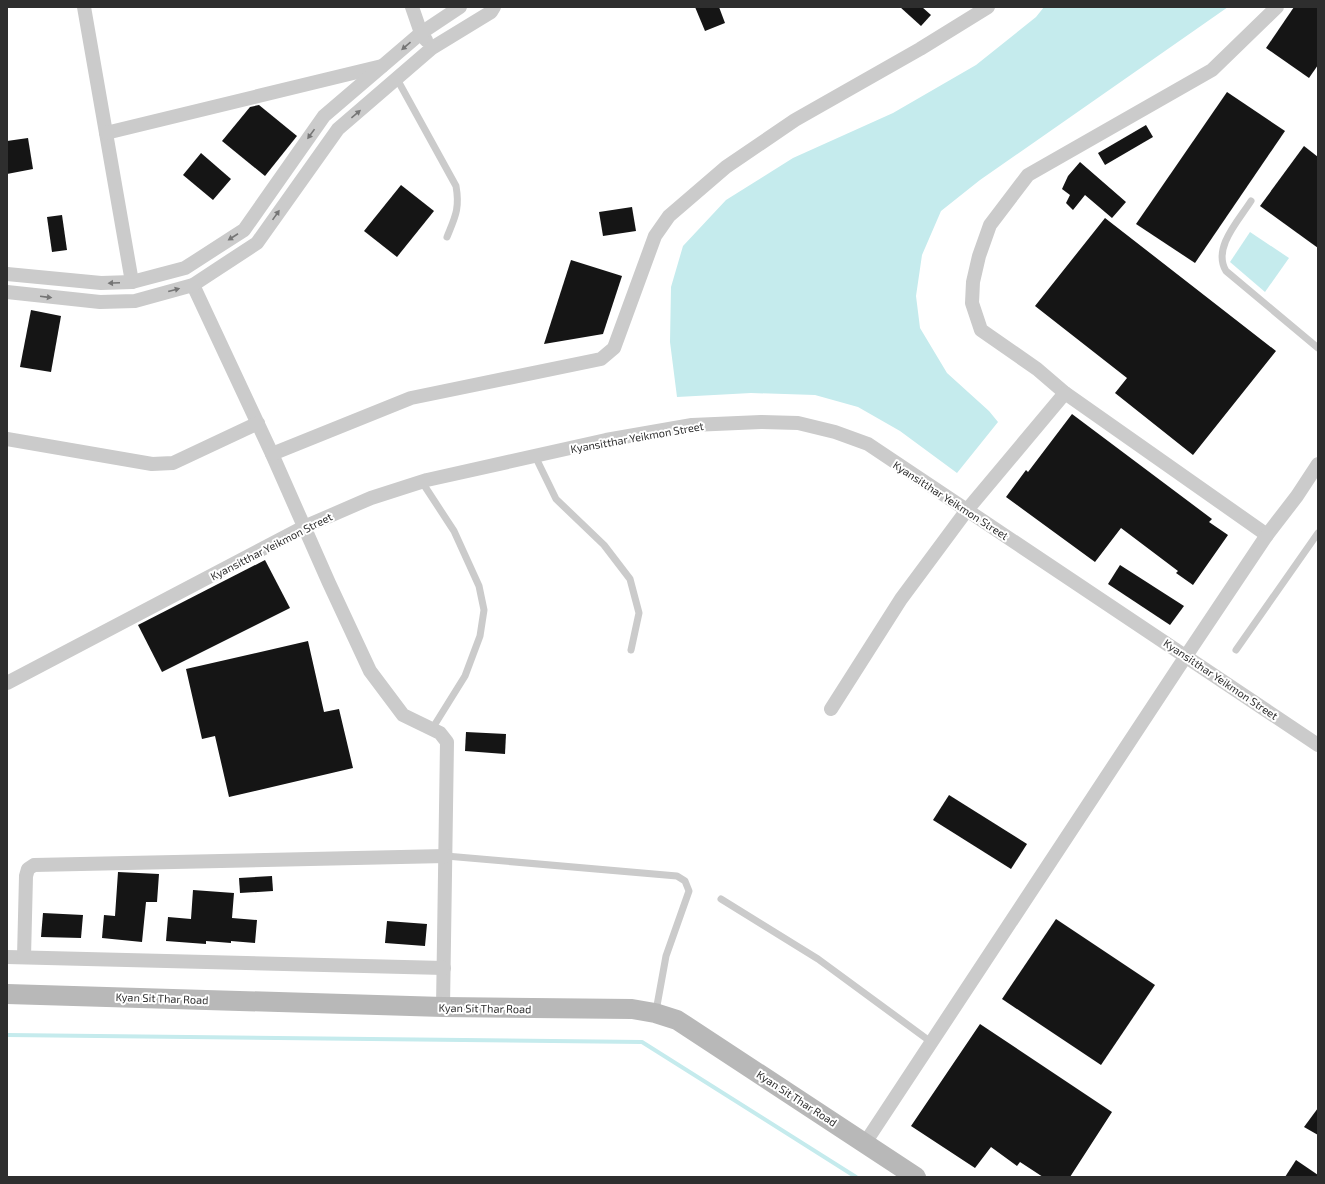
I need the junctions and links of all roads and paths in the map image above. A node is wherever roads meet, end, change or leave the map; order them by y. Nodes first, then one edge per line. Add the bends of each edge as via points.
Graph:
1 (84, 7) edge
2 (412, 7) edge
3 (460, 7) edge
4 (494, 7) edge
5 (988, 7) edge
6 (1277, 7) edge
7 (421, 33) junction
8 (432, 48) junction
9 (384, 65) junction
10 (397, 79) junction
11 (106, 133) junction
12 (1251, 201) dead end
13 (447, 237) dead end
14 (7, 274) edge
15 (132, 282) junction
16 (193, 285) junction
17 (7, 292) edge
18 (1318, 348) edge
19 (1065, 393) junction
20 (258, 423) junction
21 (7, 438) edge
22 (272, 454) junction
23 (536, 456) junction
24 (1318, 464) edge
25 (422, 482) junction
26 (967, 510) junction
27 (304, 527) junction
28 (1318, 533) edge
29 (1267, 535) junction
30 (631, 650) dead end
31 (1236, 650) dead end
32 (1186, 656) junction
33 (7, 683) edge
34 (831, 709) dead end
35 (432, 729) junction
36 (1318, 745) edge
37 (446, 856) junction
38 (721, 899) dead end
39 (7, 957) edge
40 (24, 957) junction
41 (444, 968) junction
42 (7, 994) edge
43 (443, 1007) junction
44 (655, 1013) junction
45 (931, 1042) junction
46 (865, 1143) junction
47 (916, 1177) edge

1 - 11 street
2 - 7 street
3 - 7 street
4 - 8 street via 491,12
5 - 22 street via 795,120 726,166 668,216 655,236 614,348 601,359 411,398
6 - 19 street via 1212,70 1028,175 990,225 973,282 972,303 982,330
7 - 8 street
7 -> 9 street
8 - 10 street
9 - 11 street
9 -> 15 street via 324,116 244,230 185,268
10 - 13 lane via 456,186 456,213
16 -> 10 street via 257,243 338,129
11 - 15 street
12 - 18 lane via 1226,240 1222,265
15 -> 14 street via 100,283
17 -> 16 street via 100,302 135,301
16 - 20 street
19 - 26 street
19 - 29 street
20 - 21 street via 173,463 152,464
20 - 22 street
22 - 27 street
23 - 25 street, Kyansitthar Yeikmon Street
23 - 26 street, Kyansitthar Yeikmon Street via 606,440 692,425 798,423 835,432 868,444
23 - 30 lane via 556,499 604,545 630,579 639,613
24 - 29 street
25 - 27 street, Kyansitthar Yeikmon Street via 372,498
25 - 35 lane via 454,532 479,586 484,610 480,636 465,676
26 - 32 street, Kyansitthar Yeikmon Street
26 - 34 street via 901,599
27 - 33 street, Kyansitthar Yeikmon Street
27 - 35 street via 370,671 403,716
28 - 31 lane
29 - 32 street
32 - 36 street, Kyansitthar Yeikmon Street
32 - 45 street
35 - 37 street via 440,733 446,742
37 - 40 street via 34,865 28,869 26,876
37 - 41 street
37 - 44 lane via 677,876 685,881 690,890 666,956
38 - 45 lane via 818,958
39 - 40 street
40 - 41 street
41 - 43 street
42 - 43 main road, Kyan Sit Thar Road
43 - 44 main road, Kyan Sit Thar Road via 632,1009
44 - 46 main road, Kyan Sit Thar Road via 677,1020
45 - 46 street
46 - 47 main road, Kyan Sit Thar Road

